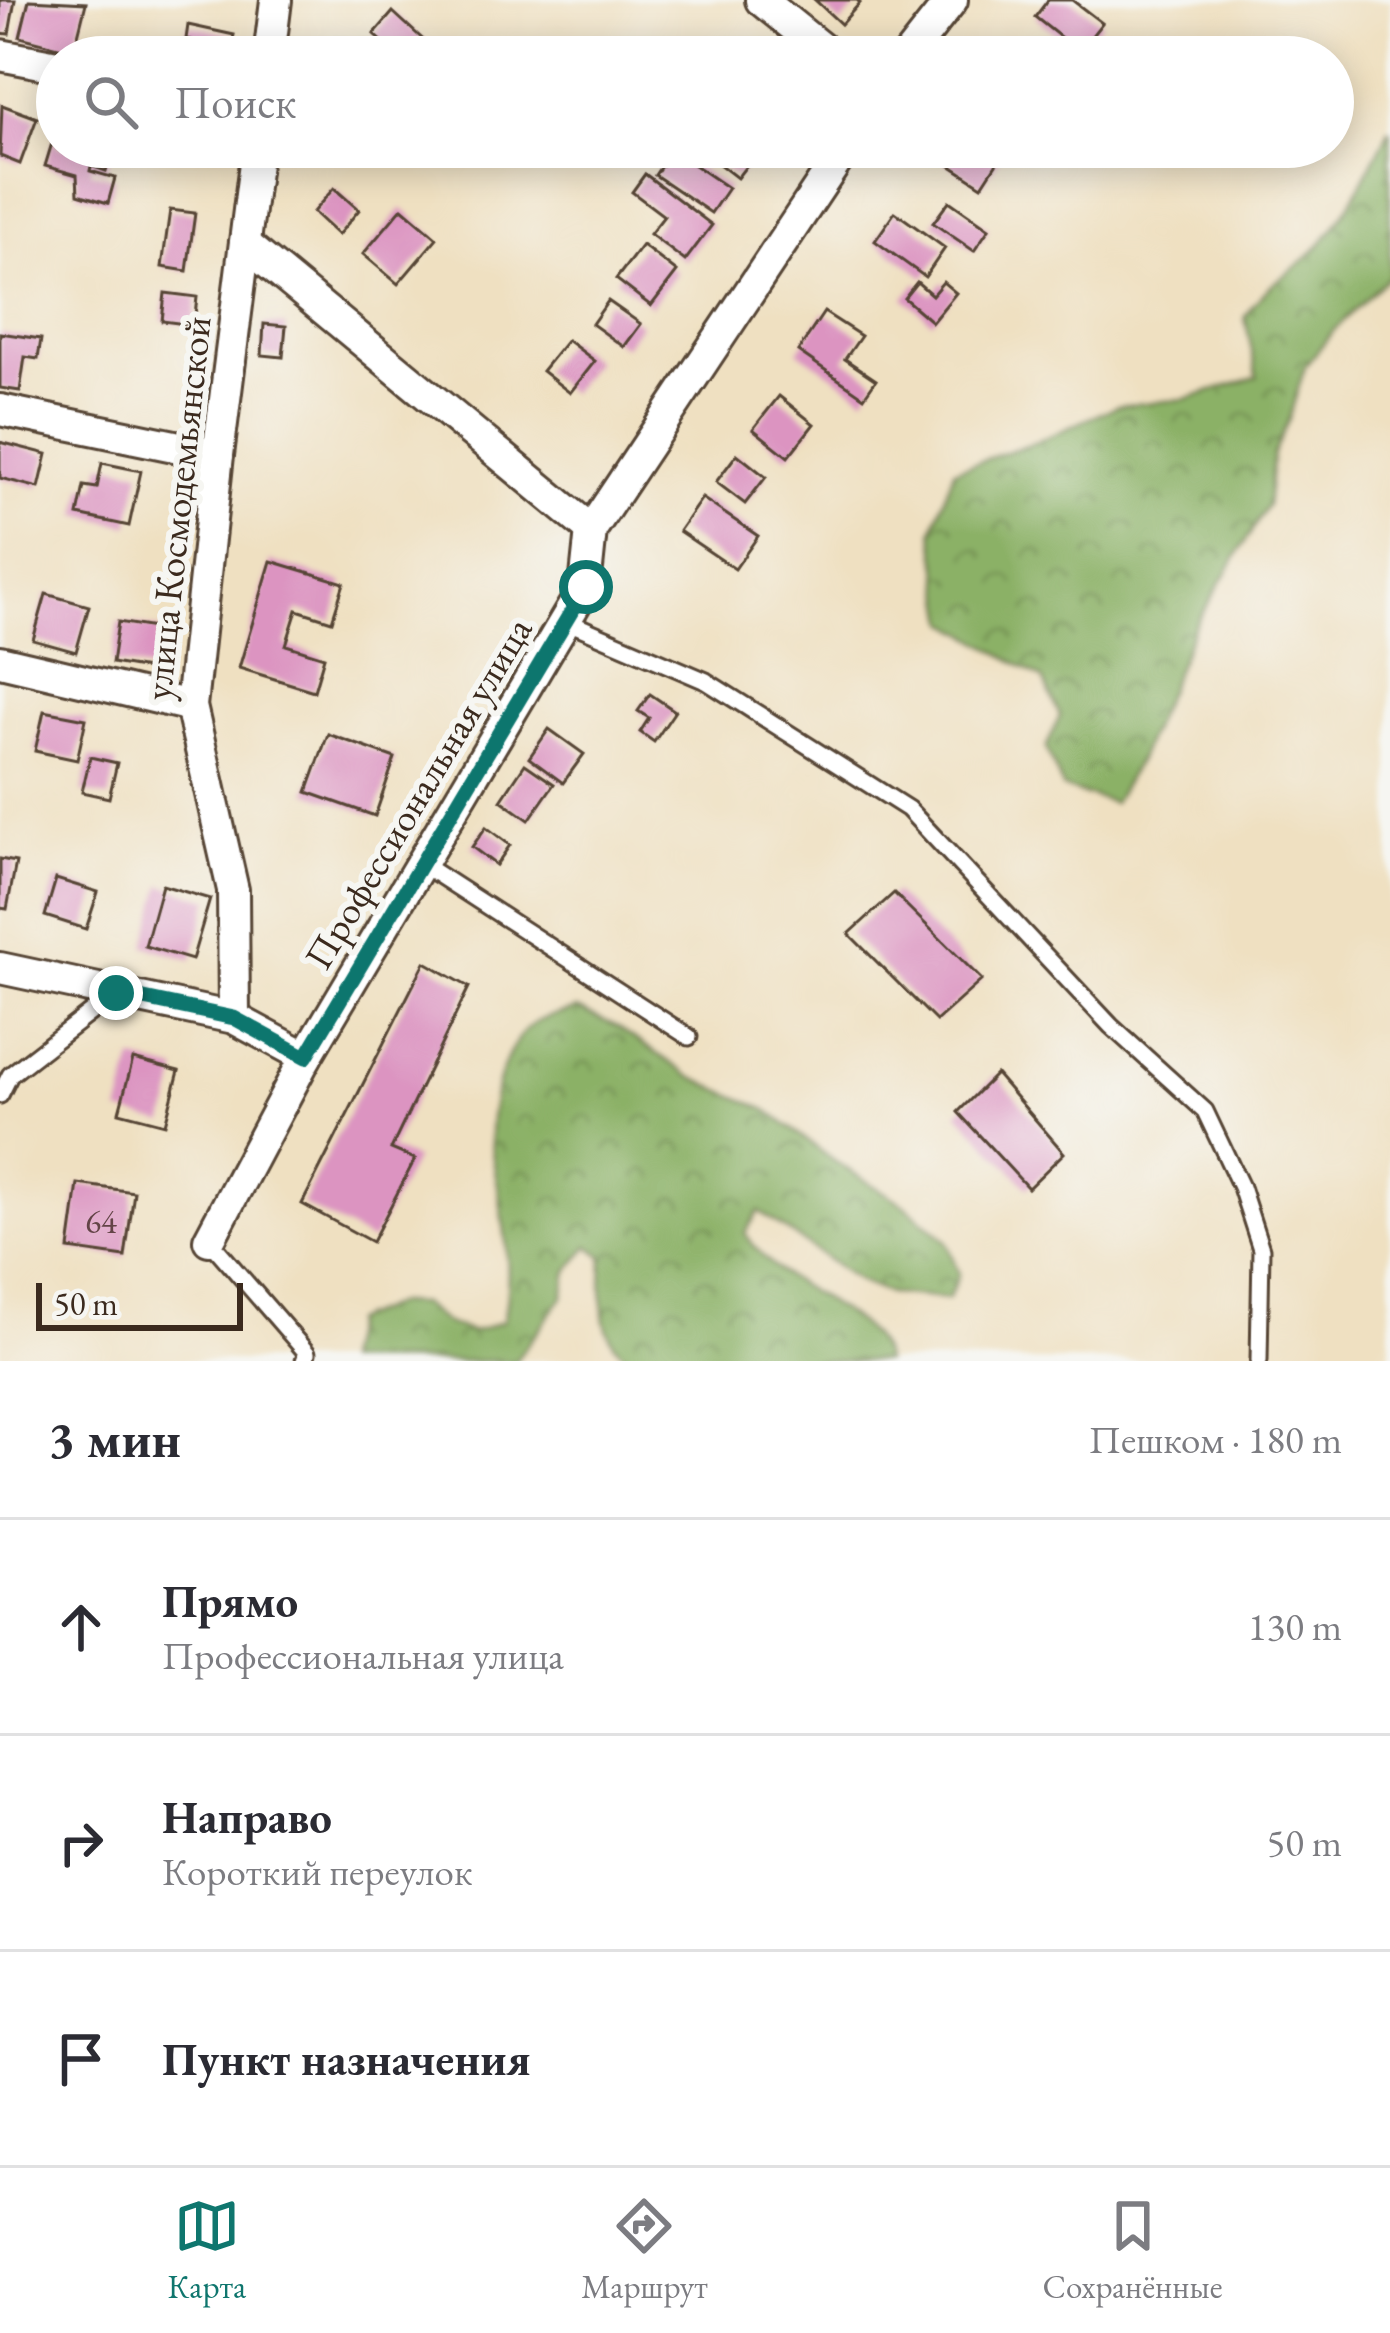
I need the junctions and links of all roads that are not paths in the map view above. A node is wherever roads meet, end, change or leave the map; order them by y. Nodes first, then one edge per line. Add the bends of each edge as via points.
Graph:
1 (277, 0) edge
2 (761, 0) edge
3 (952, 0) edge
4 (272, 36) edge
5 (806, 36) edge
6 (924, 36) edge
7 (0, 55) edge
8 (36, 63) edge
9 (254, 168) edge
10 (832, 168) edge
11 (245, 244) junction
12 (0, 410) edge
13 (218, 455) junction
14 (591, 530) junction
15 (566, 621) junction
16 (0, 661) edge
17 (191, 706) junction
18 (422, 864) junction
19 (0, 968) edge
20 (116, 993) junction
21 (234, 1018) junction
22 (689, 1037) dead end
23 (306, 1057) junction
24 (0, 1095) edge
25 (209, 1240) joint
26 (304, 1361) edge
27 (1259, 1361) edge

1 - 4 street
2 - 5 street
3 - 6 street
7 - 8 street
9 - 11 street, улица Космодемьянской
10 - 14 street, Профессиональная улица
11 - 13 street, улица Космодемьянской
11 - 14 street
12 - 13 street
13 - 17 street, улица Космодемьянской
14 - 15 street, Профессиональная улица via 586,587
15 - 18 street, Профессиональная улица
15 - 27 lane via 706,681 908,808 1112,1026 1205,1111 1261,1249
16 - 17 street
17 - 21 street, улица Космодемьянской via 233,890
18 - 22 lane
18 - 23 street, Профессиональная улица
19 - 20 street
20 - 21 street
20 - 24 lane via 10,1075
21 - 23 street
23 - 25 street, Профессиональная улица
25 - 26 lane via 307,1353

